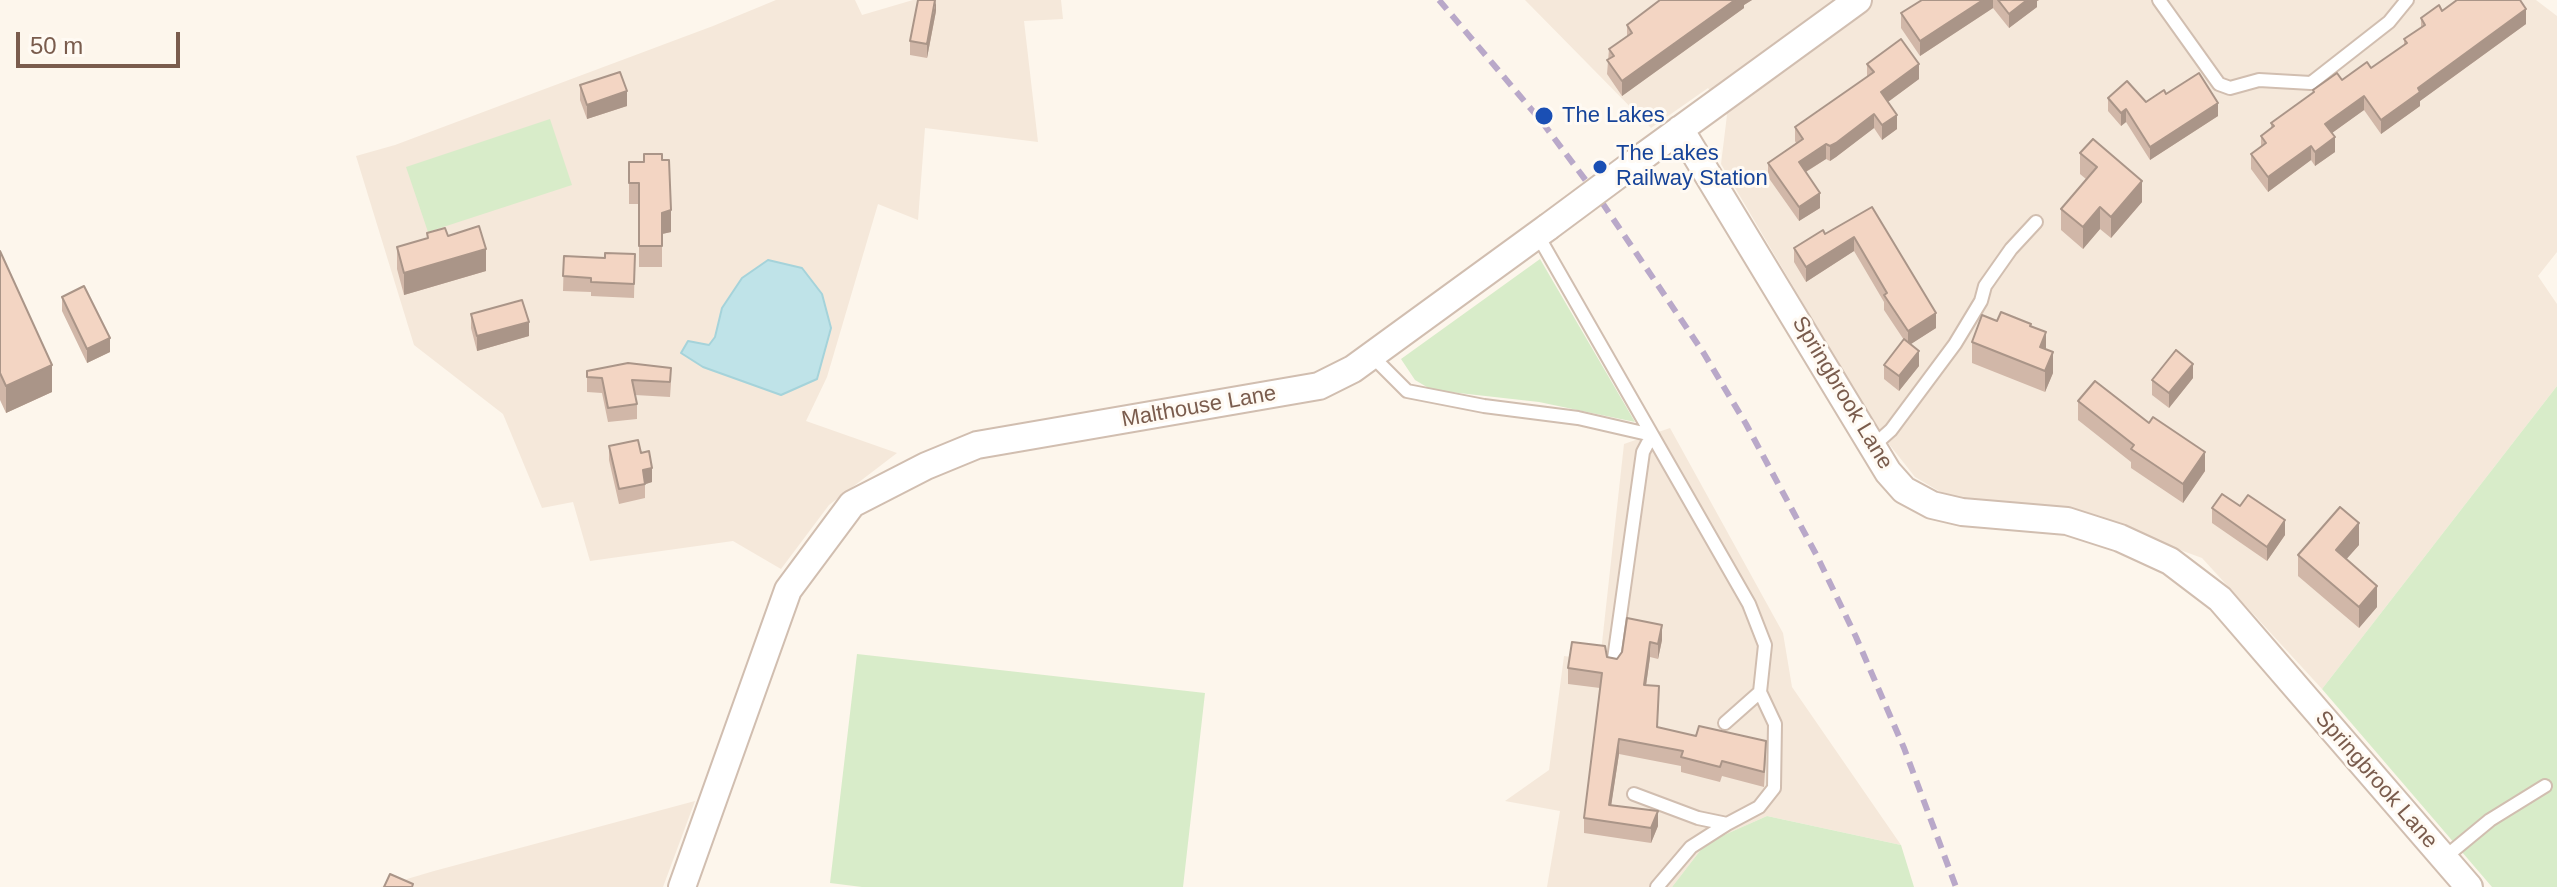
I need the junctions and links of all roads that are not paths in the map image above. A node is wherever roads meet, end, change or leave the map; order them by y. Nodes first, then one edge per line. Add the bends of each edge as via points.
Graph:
1 (1858, 0) edge
2 (2159, 0) edge
3 (2407, 0) edge
4 (1680, 129) junction
5 (2036, 222) dead end
6 (1542, 230) junction
7 (1371, 355) junction
8 (1873, 446) junction
9 (1613, 666) edge
10 (1760, 692) junction
11 (1725, 723) dead end
12 (2545, 786) dead end
13 (1634, 794) dead end
14 (1727, 824) junction
15 (2444, 858) junction
16 (682, 887) edge
17 (1657, 887) edge
18 (2469, 887) edge

1 - 4 street, Malthouse Lane
2 - 3 lane via 2219,84 2230,88 2259,80 2311,83 2389,22
4 - 6 street, Malthouse Lane, bridge
4 - 8 street, Springbrook Lane
5 - 8 lane via 1985,286 1955,344 1891,430
6 - 7 street, Malthouse Lane
6 - 10 lane via 1749,604 1765,645
7 - 9 lane via 1407,391 1652,435 1643,452
7 - 16 street, Malthouse Lane via 1319,386 977,445 852,504 788,590
8 - 15 street, Springbrook Lane via 1904,490 1932,505 2067,521 2170,561 2220,599
10 - 11 lane
10 - 14 lane via 1775,724 1774,788 1759,807
12 - 15 lane via 2490,820
13 - 14 lane
14 - 17 lane via 1691,847
15 - 18 street, Springbrook Lane

